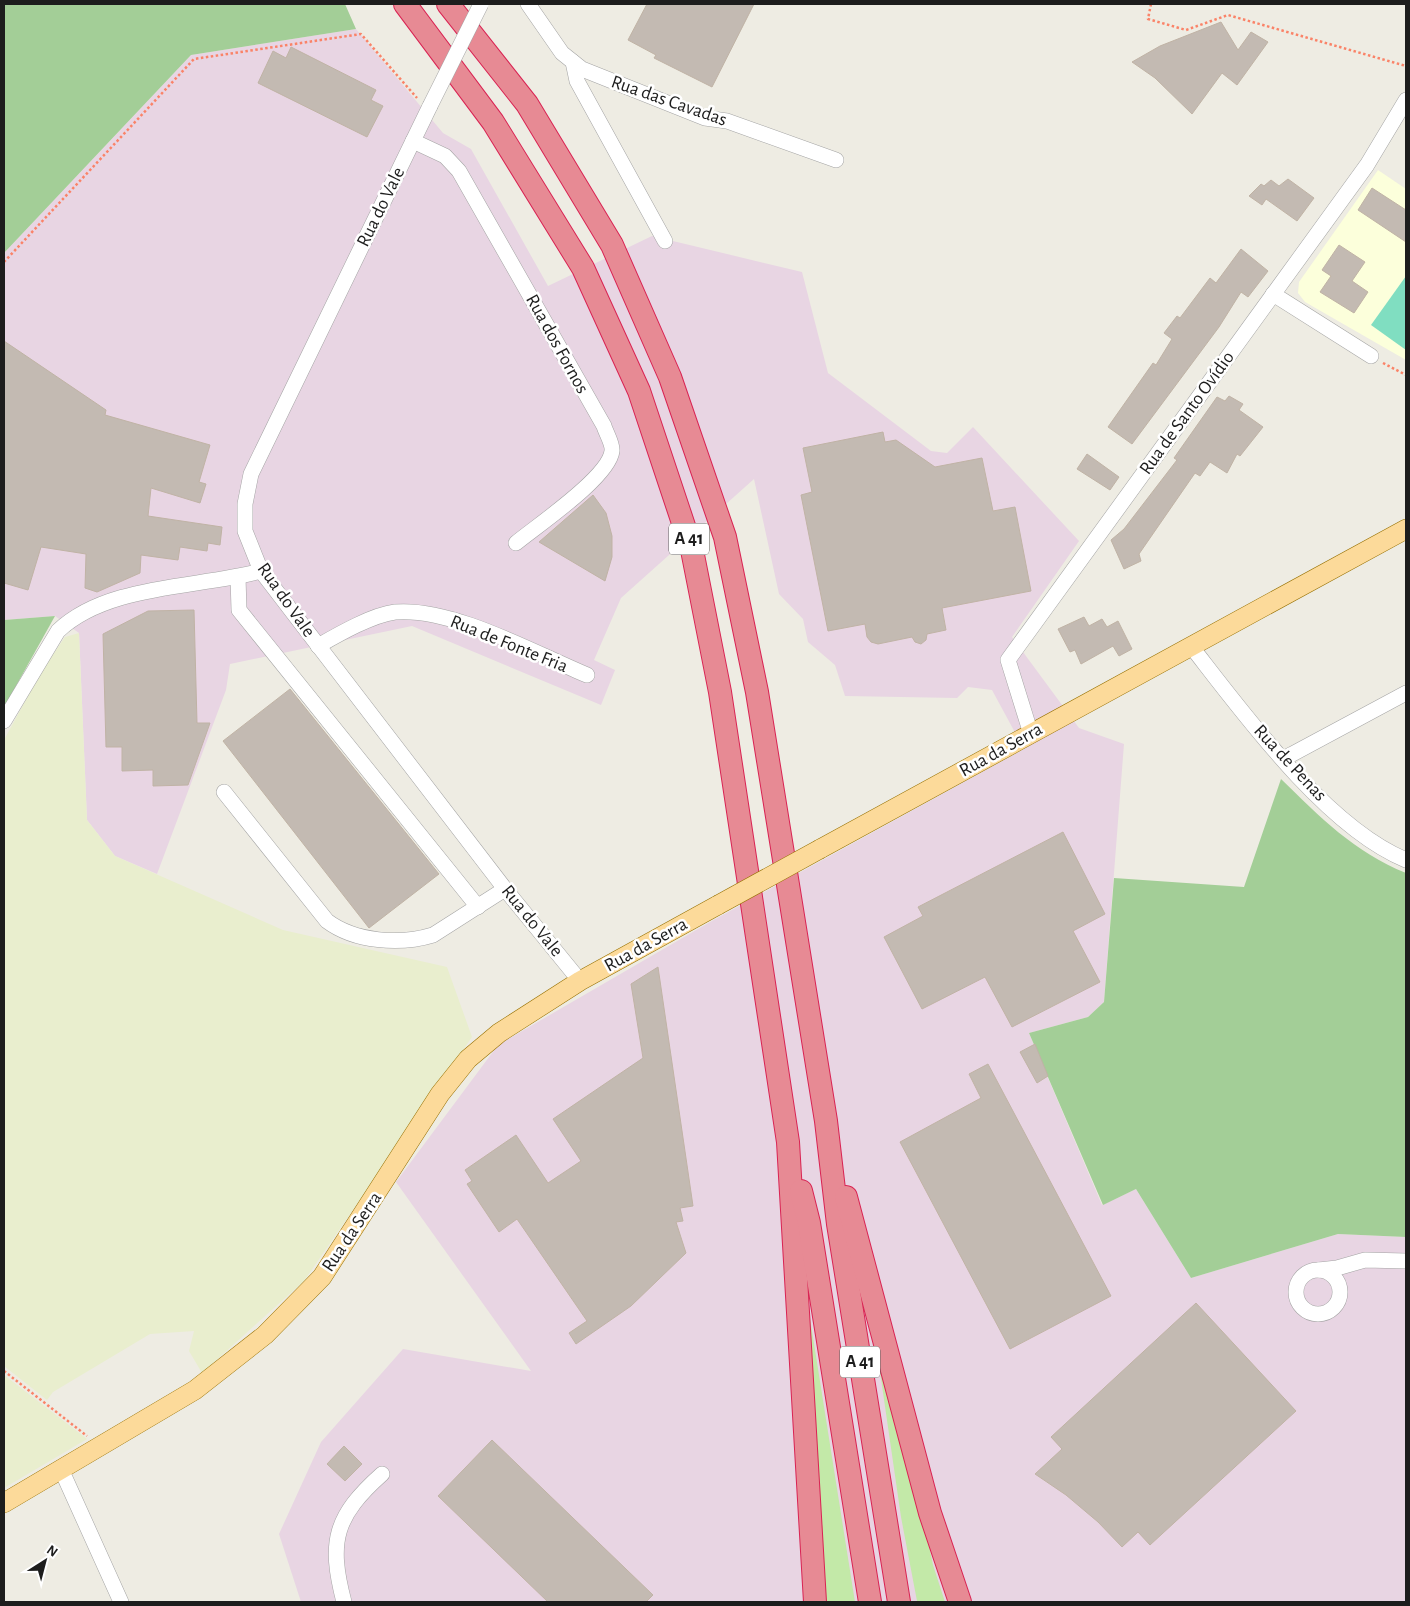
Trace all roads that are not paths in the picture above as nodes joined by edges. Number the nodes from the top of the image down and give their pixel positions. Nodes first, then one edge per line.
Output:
1 (404, 4) edge
2 (448, 4) edge
3 (481, 4) edge
4 (528, 4) edge
5 (573, 62) junction
6 (1406, 100) edge
7 (413, 141) junction
8 (836, 160) dead end
9 (665, 241) dead end
10 (1273, 294) junction
11 (1371, 356) road end
12 (1406, 529) edge
13 (516, 543) dead end
14 (262, 571) junction
15 (238, 577) junction
16 (318, 646) junction
17 (1191, 646) junction
18 (587, 676) dead end
19 (1406, 693) edge
20 (4, 721) edge
21 (1031, 734) junction
22 (1283, 759) junction
23 (224, 792) dead end
24 (1406, 860) edge
25 (505, 889) junction
26 (478, 906) junction
27 (580, 981) junction
28 (826, 1121) junction
29 (788, 1142) junction
30 (1406, 1261) edge
31 (1354, 1263) junction
32 (1319, 1270) junction
33 (1340, 1287) junction
34 (61, 1470) junction
35 (382, 1474) dead end
36 (4, 1503) edge
37 (121, 1602) edge
38 (344, 1602) edge
39 (815, 1602) edge
40 (870, 1602) edge
41 (899, 1602) edge
42 (960, 1602) edge

1 - 29 highway, A 41
2 - 28 highway, A 41
3 - 7 street, Rua do Vale, bridge
4 - 5 street, Rua das Cavadas
5 - 8 street, Rua das Cavadas
5 - 9 street
6 - 10 street, Rua de Santo Ovídio
7 - 13 street, Rua dos Fornos
7 - 14 street, Rua do Vale
10 - 11 street
10 - 21 street, Rua de Santo Ovídio
12 - 17 main road, Rua da Serra
14 - 15 street
14 - 16 street, Rua do Vale
15 - 20 street
15 - 26 street
16 - 18 street, Rua de Fonte Fria
16 - 25 street, Rua do Vale
17 - 21 main road, Rua da Serra
17 - 22 street, Rua de Penas
19 - 22 street
21 - 27 main road, Rua da Serra, bridge
22 - 24 street, Rua de Penas
23 - 26 street
25 - 26 street
25 - 27 street, Rua do Vale
27 - 34 main road, Rua da Serra
28 - 41 highway, A 41
28 - 42 highway
29 - 39 highway
29 - 40 highway, A 41
30 - 31 street
31 - 32 street
31 - 33 street
32 - 33 street
32 - 33 street
34 - 36 main road, Rua da Serra
34 - 37 street
35 - 38 street

